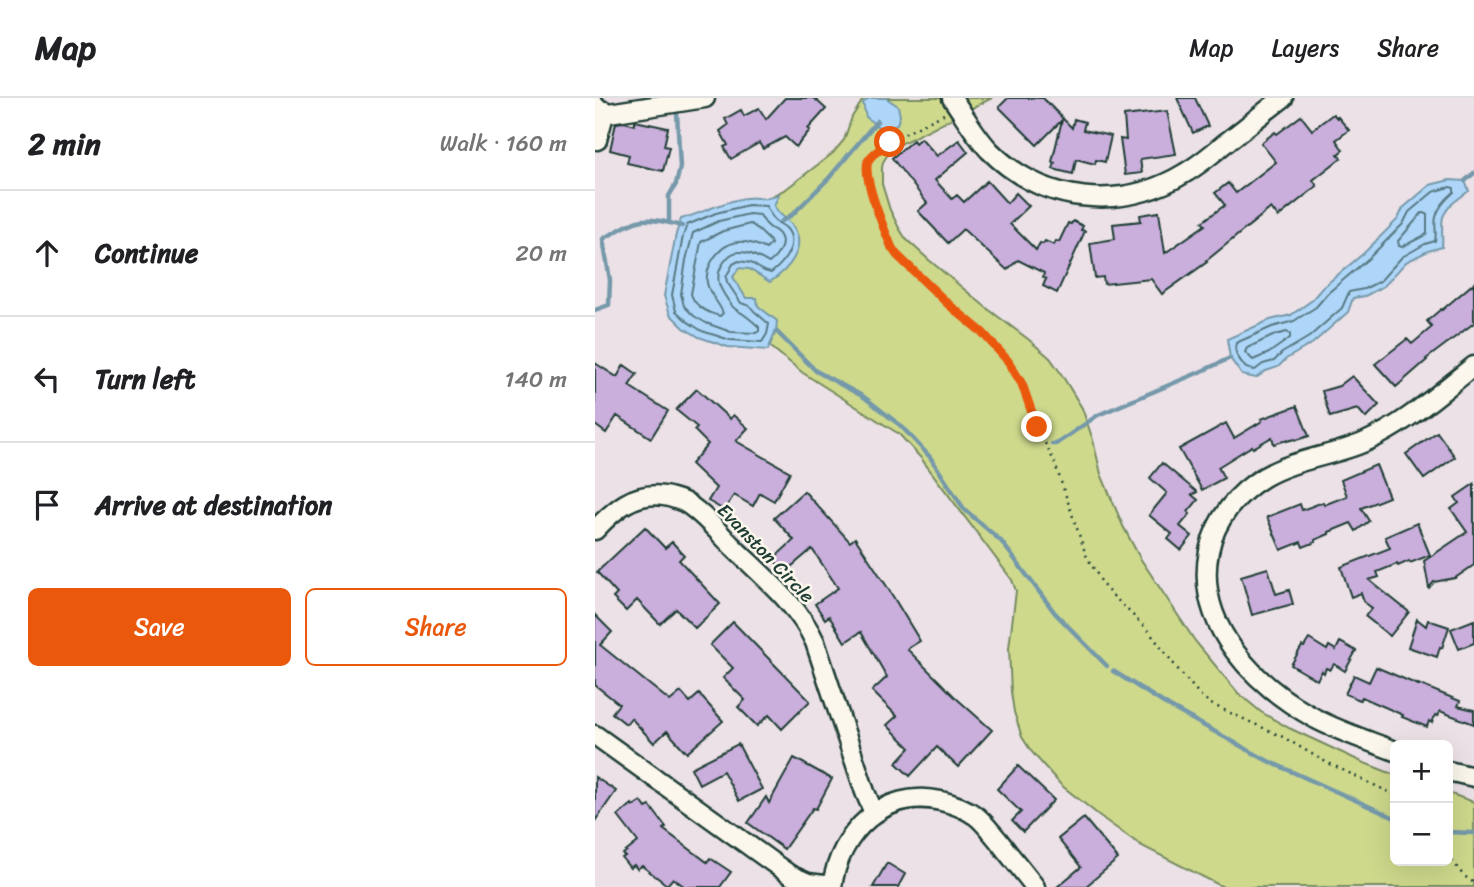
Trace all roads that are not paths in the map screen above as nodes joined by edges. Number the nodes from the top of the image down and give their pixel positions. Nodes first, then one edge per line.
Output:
1 (705, 98) edge
2 (1283, 98) edge
3 (954, 101) edge
4 (600, 108) edge
5 (597, 140) dead end
6 (1474, 366) edge
7 (595, 530) edge
8 (595, 735) edge
9 (1390, 749) edge
10 (1453, 772) edge
11 (1474, 777) edge
12 (874, 813) junction
13 (832, 886) edge
14 (1035, 887) edge

1 - 4 street
2 - 3 street
4 - 5 street
6 - 9 street
7 - 12 street, Evanston Circle
8 - 13 street
10 - 11 street
12 - 13 street
12 - 14 street

